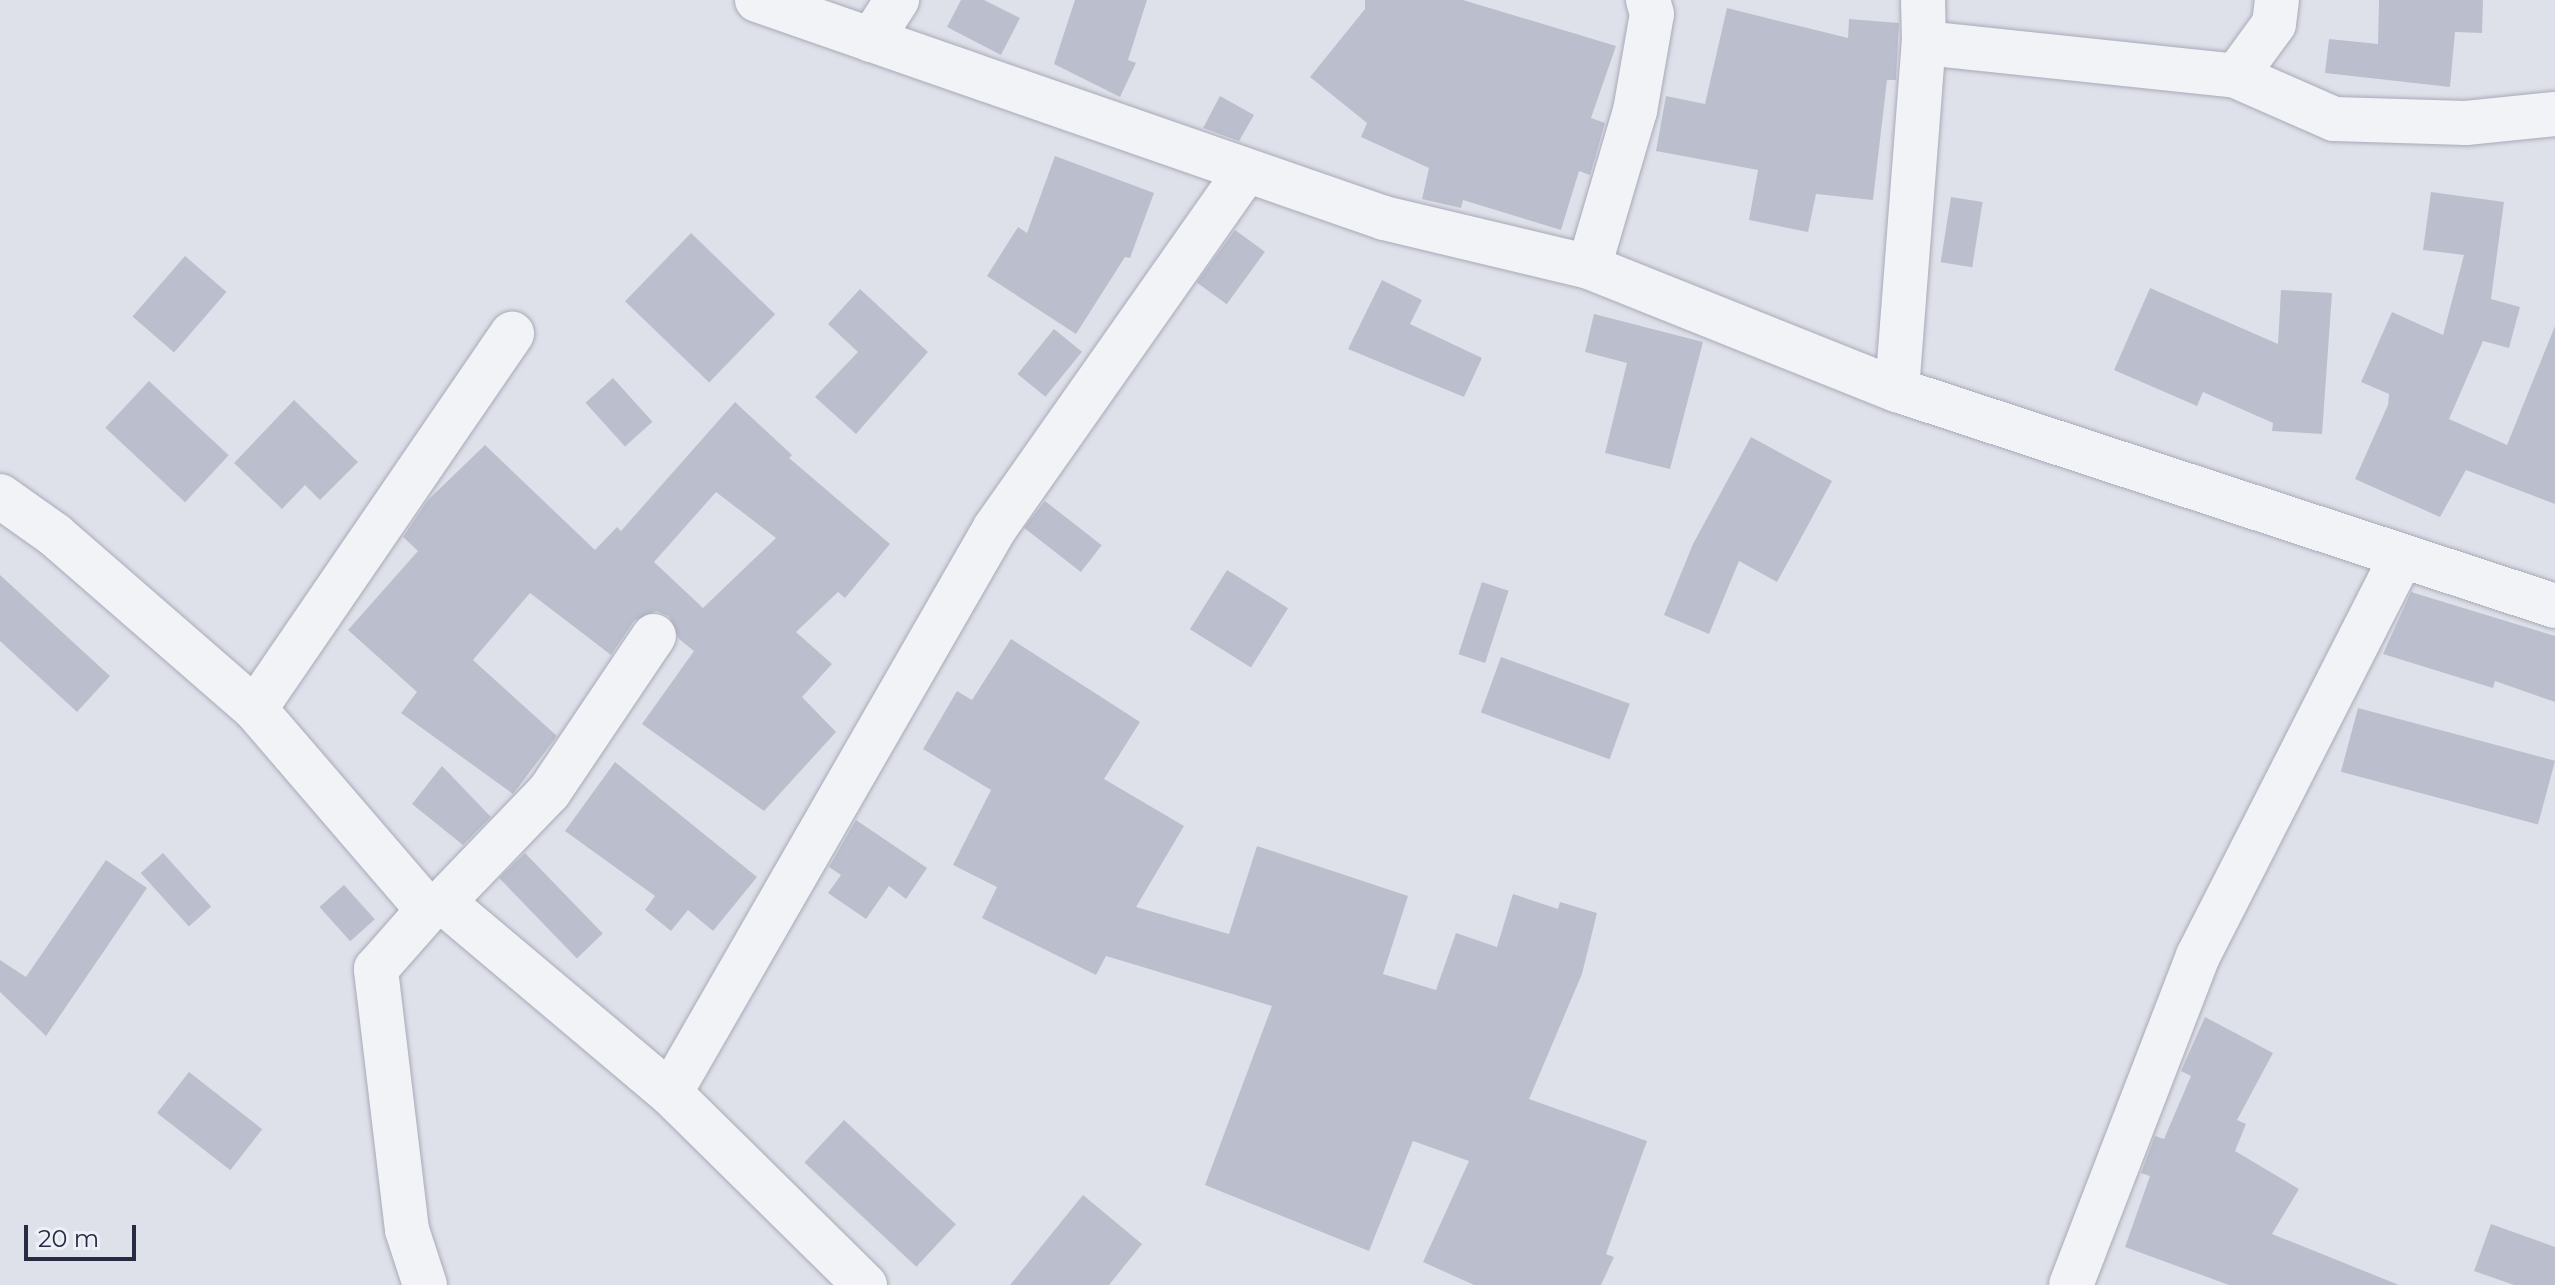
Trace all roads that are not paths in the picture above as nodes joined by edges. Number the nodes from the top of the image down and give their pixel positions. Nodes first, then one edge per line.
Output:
1 (757, 0) edge
2 (897, 0) edge
3 (1648, 0) edge
4 (1923, 0) edge
5 (2277, 0) edge
6 (871, 40) junction
7 (1924, 43) junction
8 (2236, 76) junction
9 (2555, 114) edge
10 (1246, 171) junction
11 (1589, 267) junction
12 (512, 333) dead end
13 (1897, 390) junction
14 (0, 496) edge
15 (2401, 557) junction
16 (2555, 606) edge
17 (654, 636) dead end
18 (255, 709) junction
19 (435, 906) junction
20 (670, 1093) junction
21 (425, 1285) edge
22 (865, 1285) edge
23 (2071, 1285) edge

1 - 6 street
2 - 6 street
3 - 11 street
4 - 7 street
5 - 8 street
6 - 10 street
7 - 8 street
7 - 13 street
8 - 9 street
10 - 11 street
10 - 20 street
11 - 13 street
12 - 18 street
13 - 15 street
14 - 18 street
15 - 16 street
15 - 23 street
17 - 19 street
18 - 19 street
19 - 20 street
19 - 21 street
20 - 22 street

